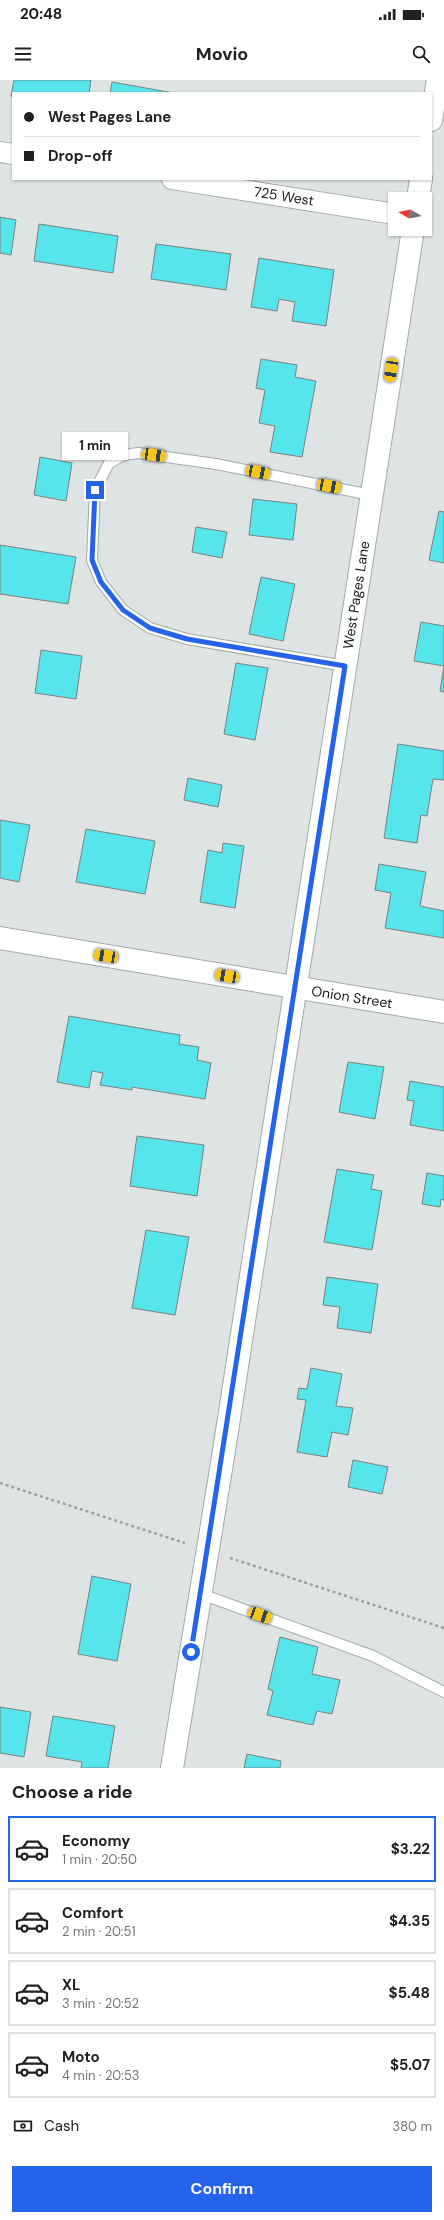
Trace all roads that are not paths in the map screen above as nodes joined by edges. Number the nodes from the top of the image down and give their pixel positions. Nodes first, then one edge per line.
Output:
1 (438, 80) edge
2 (432, 114) edge
3 (0, 152) edge
4 (12, 154) edge
5 (178, 180) edge
6 (421, 180) edge
7 (419, 192) edge
8 (388, 213) edge
9 (412, 236) edge
10 (371, 495) junction
11 (345, 666) junction
12 (0, 938) edge
13 (294, 988) junction
14 (444, 1012) edge
15 (201, 1594) junction
16 (444, 1692) edge
17 (172, 1768) edge

1 - 2 street
3 - 4 street
5 - 8 street, 725 West
6 - 7 street
9 - 10 street, West Pages Lane
10 - 11 street, West Pages Lane
10 - 11 lane
11 - 13 street, West Pages Lane
12 - 13 street, Onion Street
13 - 14 street, Onion Street
13 - 15 street, West Pages Lane
15 - 16 lane
15 - 17 street, West Pages Lane

